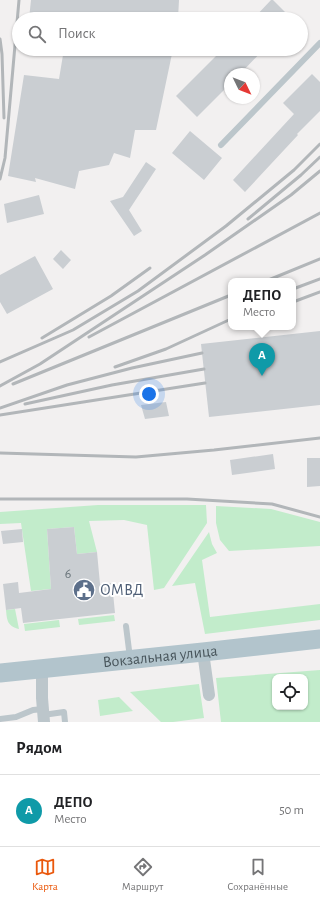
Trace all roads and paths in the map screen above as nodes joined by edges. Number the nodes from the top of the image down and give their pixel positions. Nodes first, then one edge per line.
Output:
1 (320, 43) edge
2 (308, 55) edge
3 (307, 56) edge
4 (221, 145) dead end
5 (126, 626) dead end
6 (320, 639) edge
7 (203, 652) junction
8 (130, 659) junction
9 (42, 669) junction
10 (0, 673) edge
11 (209, 695) dead end
12 (44, 715) edge
13 (0, 719) edge
14 (65, 722) edge

1 - 2 lane
3 - 4 lane
5 - 8 lane
6 - 7 main road, Вокзальная улица
7 - 8 main road, Вокзальная улица
7 - 11 street
8 - 9 main road, Вокзальная улица
9 - 10 main road, Вокзальная улица
9 - 12 street
12 - 13 lane
12 - 14 lane

